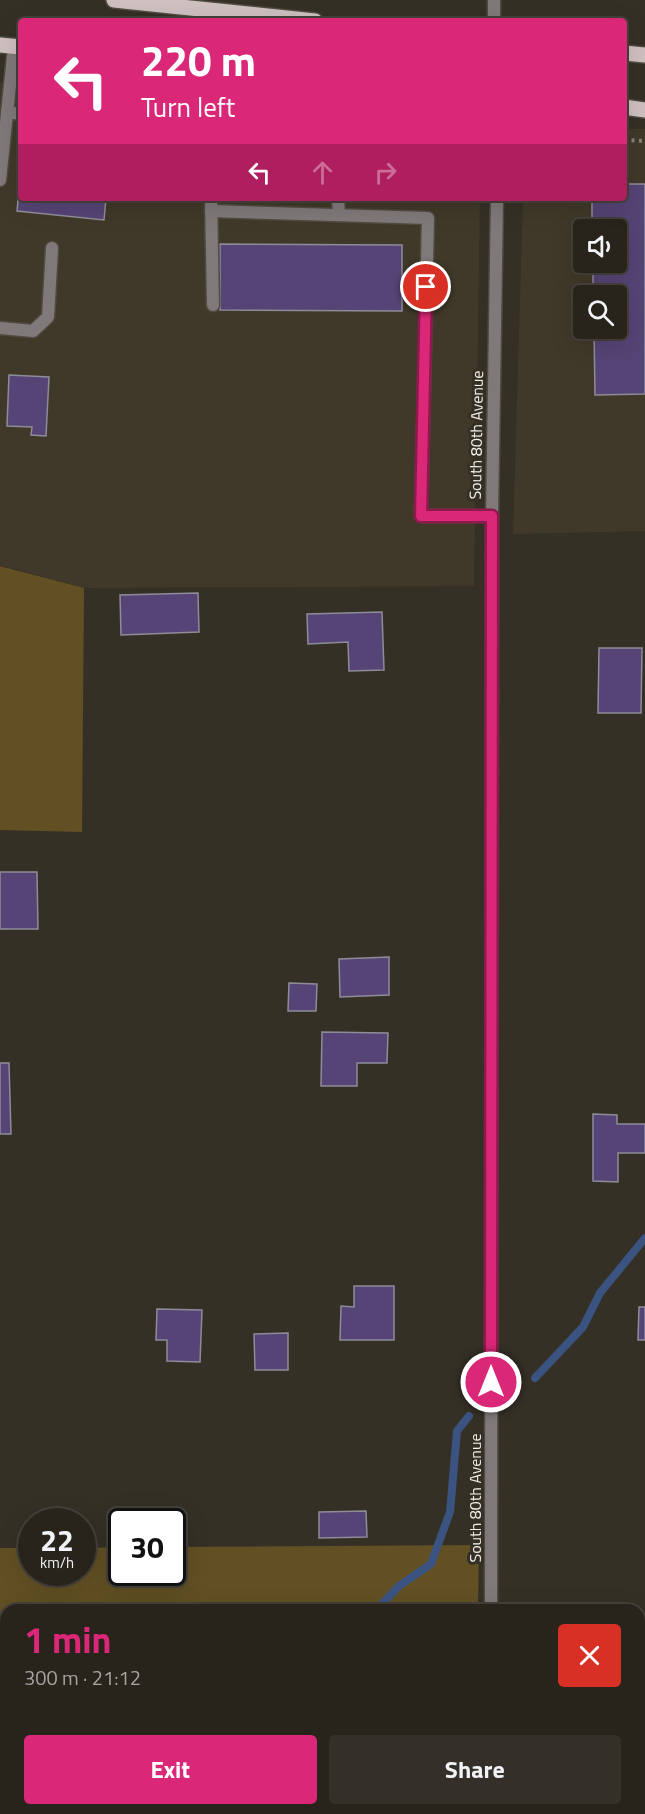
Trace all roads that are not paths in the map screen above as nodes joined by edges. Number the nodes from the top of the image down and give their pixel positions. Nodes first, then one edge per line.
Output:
1 (114, 0) edge
2 (494, 0) edge
3 (286, 18) edge
4 (494, 18) edge
5 (12, 46) edge
6 (627, 53) edge
7 (645, 55) edge
8 (627, 107) edge
9 (645, 110) edge
10 (7, 112) junction
11 (18, 114) edge
12 (0, 180) edge
13 (338, 201) edge
14 (497, 201) edge
15 (211, 204) edge
16 (339, 215) junction
17 (52, 248) dead end
18 (213, 305) dead end
19 (0, 328) edge
20 (492, 516) junction
21 (491, 1604) edge

1 - 3 main road
2 - 4 street
5 - 10 street
6 - 7 main road
8 - 9 main road
10 - 11 street
10 - 12 street
13 - 16 street
14 - 20 street, South 80th Avenue
15 - 16 street
15 - 18 street
16 - 20 street
17 - 19 street
20 - 21 street, South 80th Avenue

